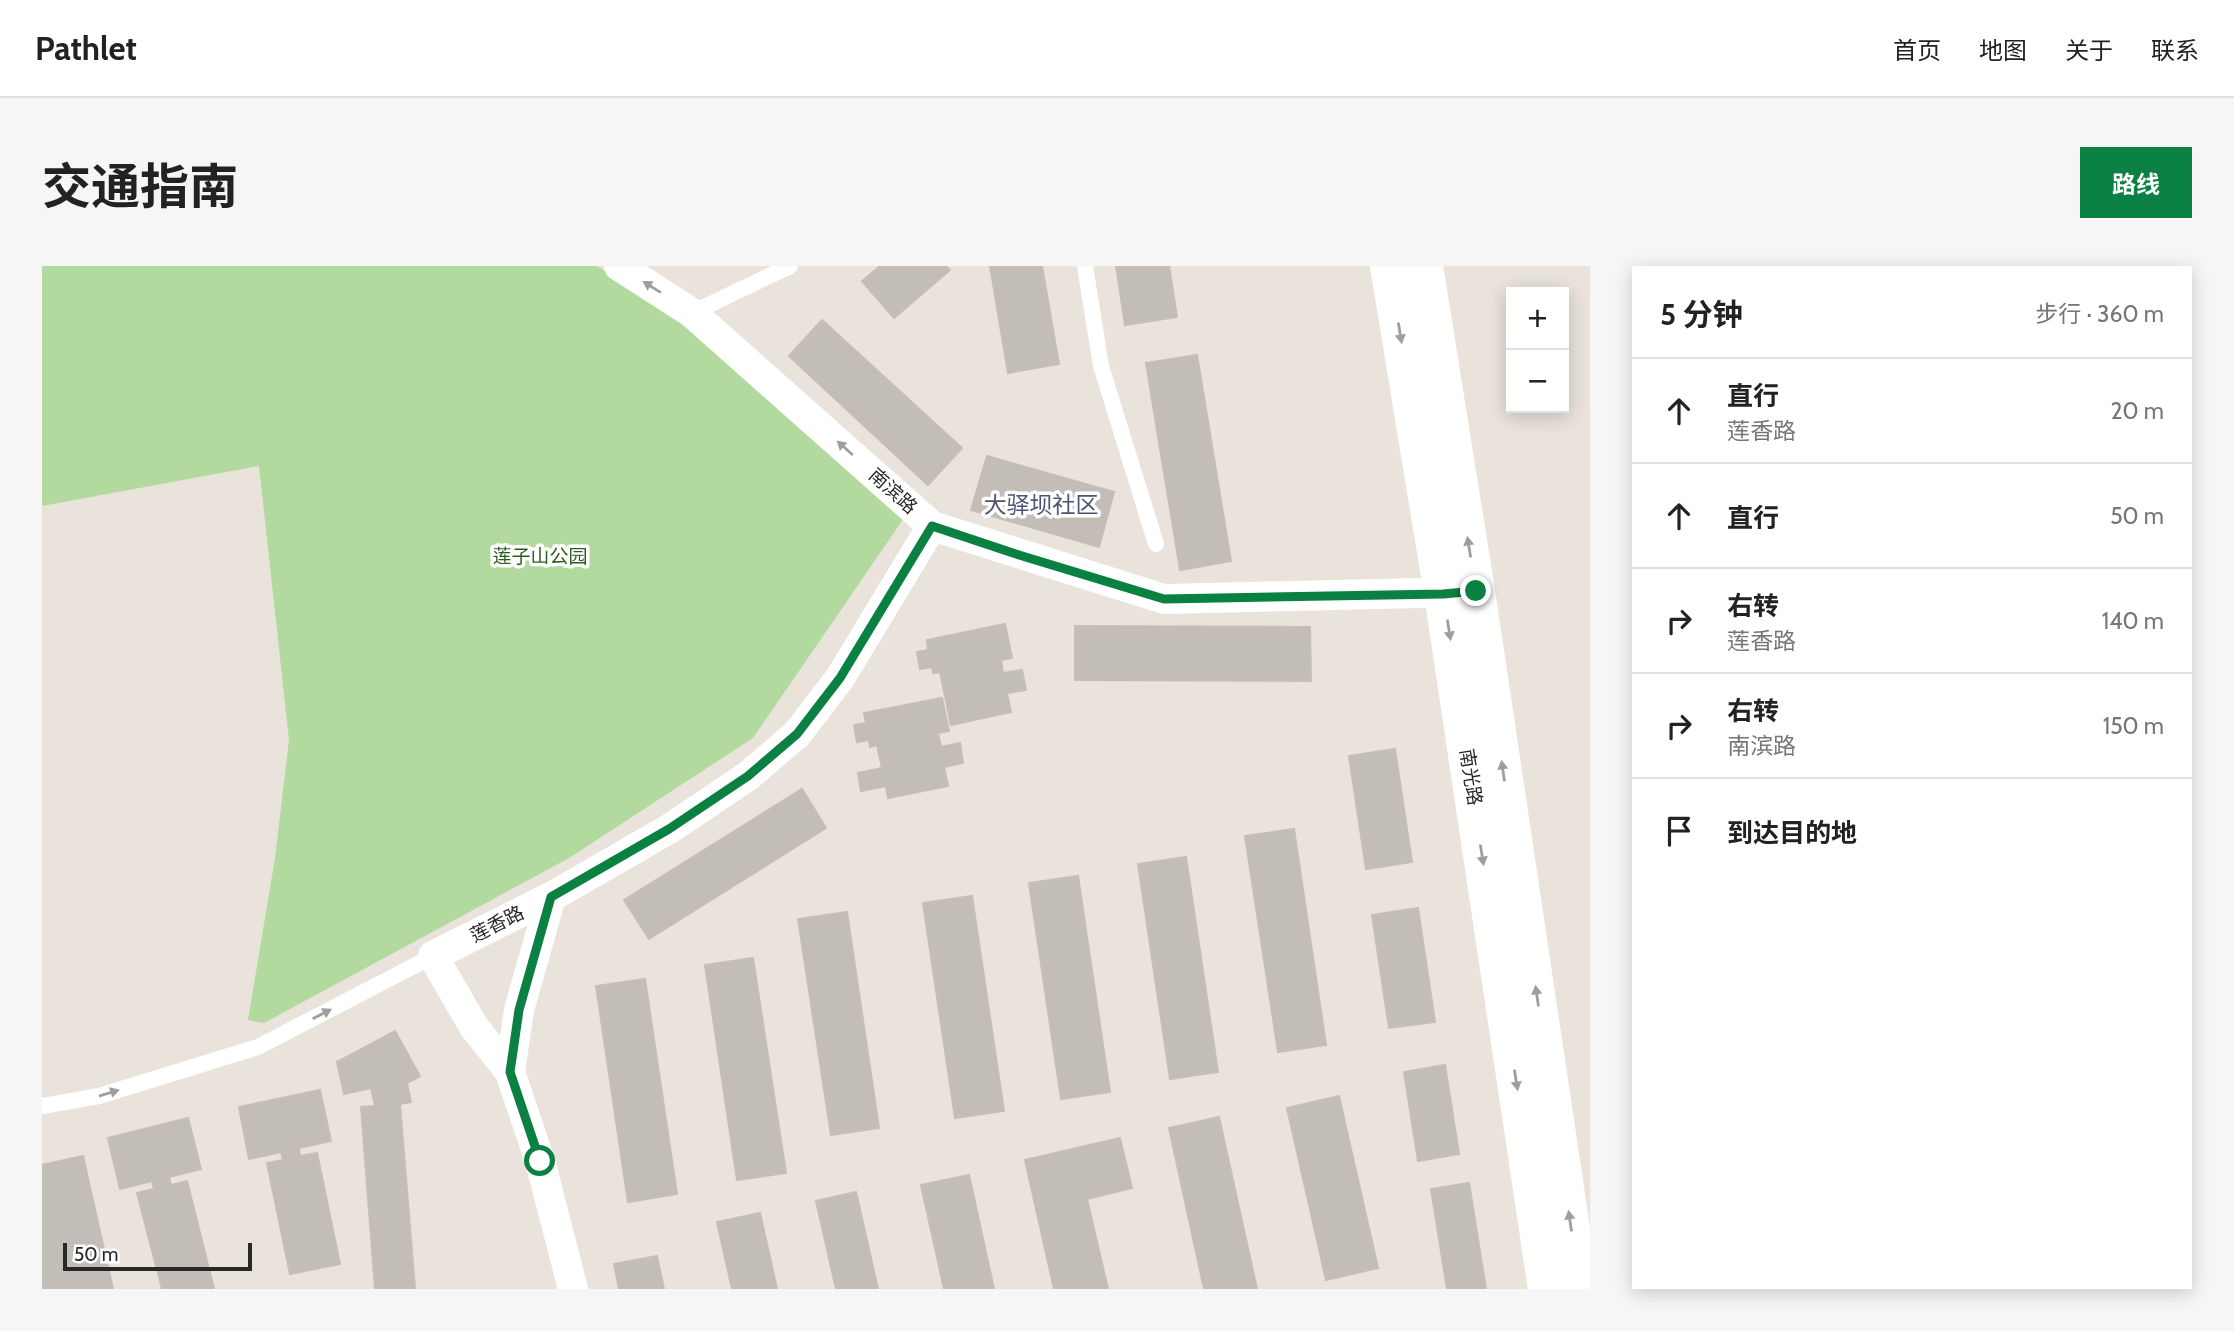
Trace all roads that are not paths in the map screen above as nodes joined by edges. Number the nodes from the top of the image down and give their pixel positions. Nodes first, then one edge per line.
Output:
1 (619, 266) edge
2 (790, 266) edge
3 (1085, 266) edge
4 (1389, 266) edge
5 (1424, 266) edge
6 (692, 313) junction
7 (932, 526) junction
8 (1156, 544) dead end
9 (1460, 592) junction
10 (551, 897) junction
11 (433, 956) junction
12 (510, 1072) junction
13 (42, 1105) edge
14 (573, 1289) edge
15 (1547, 1289) edge
16 (1580, 1289) edge

6 -> 1 street, 南滨路
2 - 6 lane
3 - 8 lane
4 -> 9 main road, 南光路
9 -> 5 main road, 南光路
7 -> 6 street, 南滨路
7 - 9 street, 南滨路
7 - 10 street, 莲香路
9 -> 15 main road, 南光路
16 -> 9 main road, 南光路
10 - 11 street, 莲香路
10 - 12 street
11 - 12 street
13 -> 11 lane
12 - 14 street

